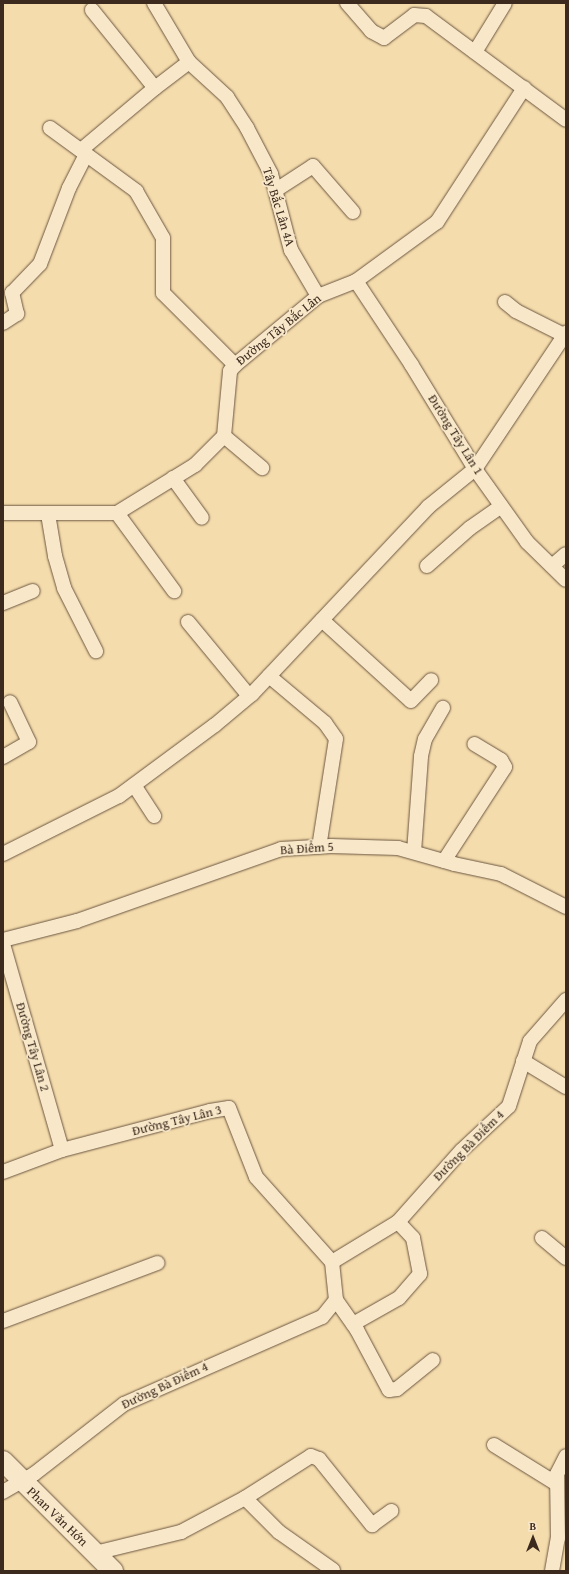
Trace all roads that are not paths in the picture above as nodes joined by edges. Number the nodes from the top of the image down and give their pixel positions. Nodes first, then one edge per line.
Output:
1 (154, 3) edge
2 (347, 3) edge
3 (505, 3) edge
4 (92, 10) dead end
5 (475, 52) junction
6 (189, 62) junction
7 (155, 88) junction
8 (524, 88) junction
9 (566, 119) edge
10 (50, 128) dead end
11 (83, 152) junction
12 (276, 190) junction
13 (353, 212) dead end
14 (356, 280) junction
15 (318, 296) junction
16 (505, 302) dead end
17 (3, 323) edge
18 (565, 334) edge
19 (235, 365) junction
20 (224, 436) junction
21 (262, 468) dead end
22 (475, 469) junction
23 (173, 478) junction
24 (501, 506) junction
25 (3, 513) edge
26 (117, 513) junction
27 (48, 514) junction
28 (202, 518) dead end
29 (566, 554) edge
30 (427, 566) dead end
31 (552, 566) junction
32 (566, 580) edge
33 (33, 591) dead end
34 (174, 591) dead end
35 (3, 604) edge
36 (322, 620) junction
37 (188, 622) dead end
38 (96, 651) dead end
39 (269, 676) junction
40 (431, 680) dead end
41 (249, 696) junction
42 (10, 702) dead end
43 (443, 708) dead end
44 (474, 744) dead end
45 (3, 757) edge
46 (134, 785) junction
47 (154, 816) dead end
48 (319, 847) junction
49 (414, 852) junction
50 (3, 854) edge
51 (444, 861) junction
52 (566, 907) edge
53 (3, 940) edge
54 (3, 944) edge
55 (566, 1000) edge
56 (523, 1060) junction
57 (566, 1087) edge
58 (62, 1150) junction
59 (3, 1172) edge
60 (398, 1222) junction
61 (542, 1238) dead end
62 (566, 1258) edge
63 (332, 1262) junction
64 (157, 1263) dead end
65 (336, 1300) junction
66 (3, 1321) edge
67 (353, 1324) junction
68 (433, 1360) dead end
69 (494, 1445) dead end
70 (566, 1456) edge
71 (3, 1461) edge
72 (20, 1480) junction
73 (557, 1484) junction
74 (3, 1492) edge
75 (245, 1498) junction
76 (562, 1510) edge
77 (391, 1511) dead end
78 (95, 1553) junction
79 (333, 1570) edge
80 (113, 1571) edge
81 (552, 1571) edge

1 - 6 street, Tây Bắc Lân 4A
2 - 5 street
3 - 5 street
4 - 7 street
5 - 8 street
6 - 7 street
6 - 12 street, Tây Bắc Lân 4A
7 - 11 street
8 - 9 street
8 - 14 street, Đường Tây Bắc Lân
10 - 11 street
11 - 17 street
11 - 19 street
12 - 13 street
12 - 15 street, Tây Bắc Lân 4A
14 - 15 street, Đường Tây Bắc Lân
14 - 22 street, Đường Tây Lân 1
15 - 19 street, Đường Tây Bắc Lân
16 - 18 street
18 - 22 street
19 - 20 street, Đường Tây Bắc Lân
20 - 21 street
20 - 23 street
22 - 24 street, Đường Tây Lân 1
22 - 36 street
23 - 26 street
23 - 28 street
24 - 30 street
24 - 31 street, Đường Tây Lân 1
25 - 27 street
26 - 27 street
26 - 34 street
27 - 38 street
29 - 31 street
31 - 32 street, Đường Tây Lân 1
33 - 35 street
36 - 39 street
36 - 40 street
37 - 41 street
39 - 41 street
39 - 48 street
41 - 46 street
42 - 45 street
43 - 49 street
44 - 51 street
46 - 47 street
46 - 50 street
48 - 49 street, Bà Điểm 5
48 - 53 street, Bà Điểm 5
49 - 51 street, Bà Điểm 5
51 - 52 street, Bà Điểm 5
54 - 58 street, Đường Tây Lân 2
55 - 56 street, Đường Bà Điểm 4
56 - 57 street
56 - 60 street, Đường Bà Điểm 4
58 - 59 street, Đường Tây Lân 3
58 - 63 street, Đường Tây Lân 3
60 - 63 street, Đường Bà Điểm 4
60 - 67 street
61 - 62 street
63 - 65 street
64 - 66 street
65 - 67 street
65 - 72 street, Đường Bà Điểm 4
67 - 68 street
69 - 73 street
70 - 73 street
71 - 72 main road, Phan Văn Hớn
72 - 74 street, Đường Bà Điểm 4
72 - 78 main road, Phan Văn Hớn
73 - 76 street
75 - 77 street
75 - 78 street
75 - 79 street
76 - 81 street
78 - 80 main road, Phan Văn Hớn

